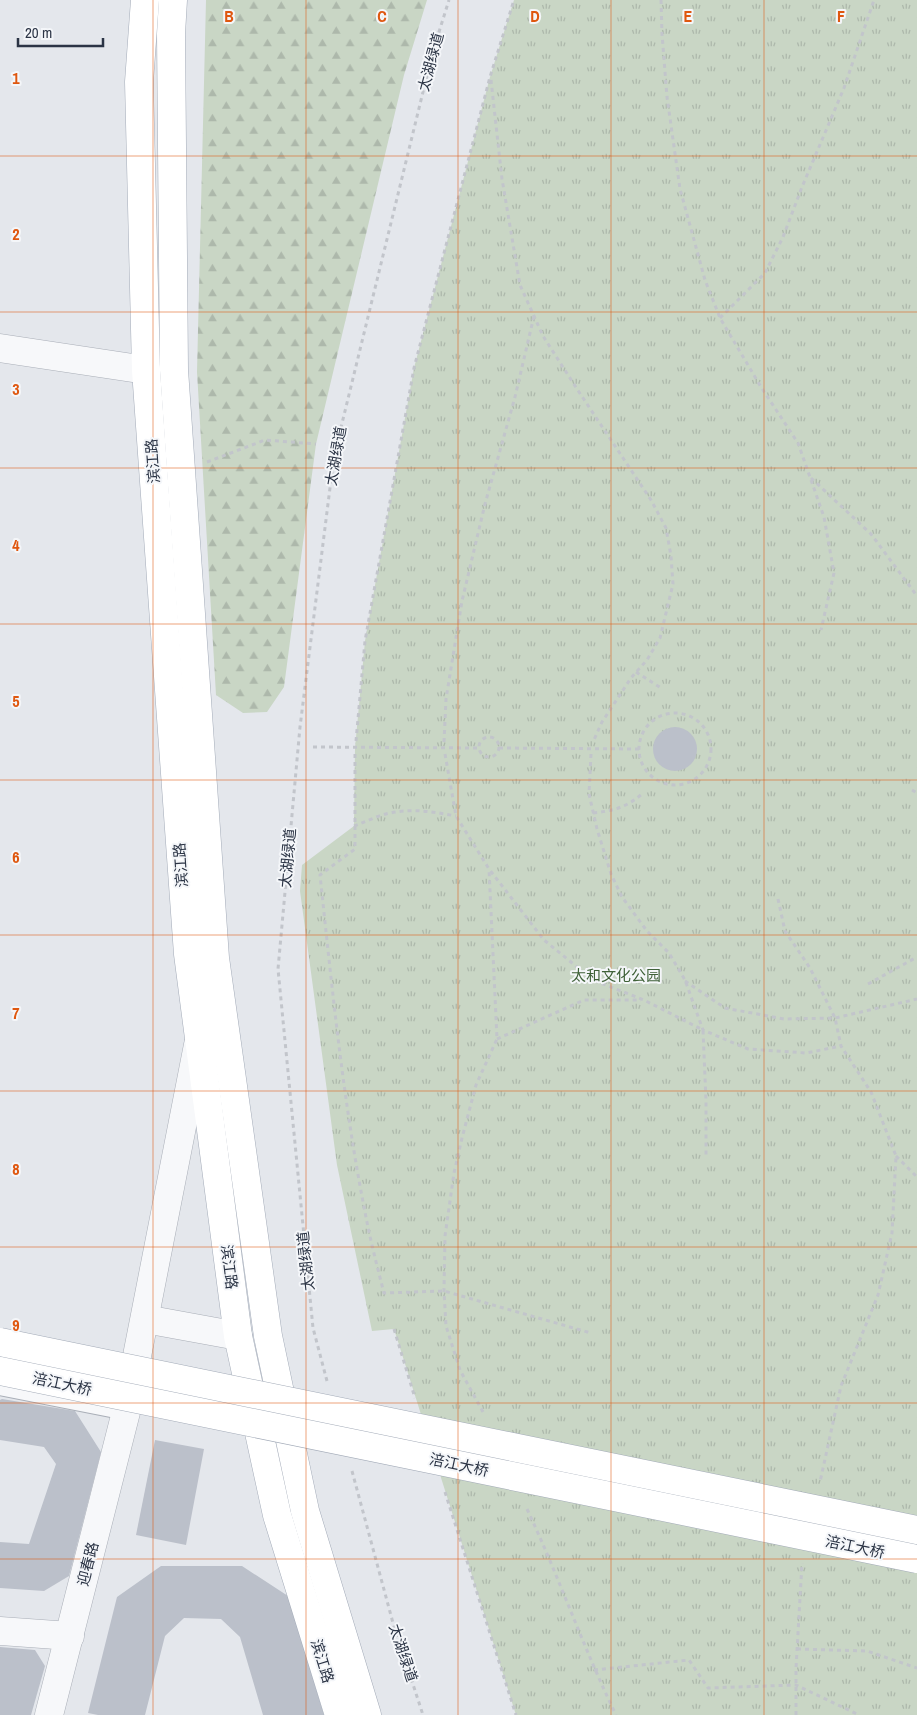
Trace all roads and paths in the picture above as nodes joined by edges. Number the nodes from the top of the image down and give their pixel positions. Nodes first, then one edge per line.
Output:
1 (145, 0) edge
2 (173, 0) edge
3 (449, 0) edge
4 (514, 0) edge
5 (661, 0) edge
6 (874, 0) edge
7 (490, 77) junction
8 (534, 315) junction
9 (720, 318) junction
10 (0, 348) edge
11 (146, 370) junction
12 (316, 444) dead end
13 (181, 471) junction
14 (810, 477) junction
15 (917, 596) edge
16 (821, 630) dead end
17 (636, 672) junction
18 (661, 688) dead end
19 (356, 741) dead end
20 (444, 742) dead end
21 (594, 742) dead end
22 (313, 747) dead end
23 (479, 748) junction
24 (499, 748) junction
25 (639, 749) junction
26 (355, 754) dead end
27 (445, 754) dead end
28 (592, 754) dead end
29 (912, 790) dead end
30 (917, 793) edge
31 (642, 794) dead end
32 (593, 813) junction
33 (456, 816) junction
34 (354, 826) junction
35 (489, 869) junction
36 (778, 899) dead end
37 (917, 957) edge
38 (215, 958) junction
39 (685, 980) junction
40 (868, 984) dead end
41 (917, 999) edge
42 (644, 1000) junction
43 (835, 1018) junction
44 (703, 1030) junction
45 (498, 1039) junction
46 (199, 1041) junction
47 (841, 1046) junction
48 (896, 1156) junction
49 (706, 1158) dead end
50 (917, 1178) edge
51 (444, 1291) junction
52 (145, 1319) junction
53 (394, 1329) dead end
54 (591, 1333) dead end
55 (238, 1336) junction
56 (0, 1342) edge
57 (0, 1371) edge
58 (328, 1385) dead end
59 (0, 1387) edge
60 (418, 1404) dead end
61 (126, 1412) junction
62 (484, 1416) dead end
63 (352, 1471) dead end
64 (820, 1483) dead end
65 (444, 1489) dead end
66 (524, 1501) dead end
67 (917, 1530) edge
68 (917, 1559) edge
69 (802, 1561) dead end
70 (0, 1631) edge
71 (70, 1636) junction
72 (797, 1649) junction
73 (917, 1668) edge
74 (594, 1670) junction
75 (796, 1685) junction
76 (50, 1715) edge
77 (339, 1715) edge
78 (366, 1715) edge
79 (423, 1715) edge
80 (516, 1715) edge
81 (616, 1715) edge
82 (796, 1715) edge
83 (859, 1715) edge

1 - 11 main road, 滨江路
2 - 13 main road, 滨江路
3 - 58 path, 太湖绿道
4 - 7 path
5 - 9 path
6 - 9 path
7 - 8 path
7 - 19 path
8 - 17 path
8 - 20 path
9 - 14 path
10 - 11 street
11 - 46 main road, 滨江路
12 - 13 path
13 - 38 main road, 滨江路
14 - 15 path
14 - 16 path
17 - 18 path
17 - 21 path
22 - 23 path
23 - 24 path
23 - 24 path
24 - 25 path
25 - 25 path
26 - 34 path
27 - 33 path
28 - 32 path
29 - 30 path
31 - 32 path
32 - 39 path
33 - 34 path
33 - 35 path
34 - 51 path
35 - 42 path
35 - 45 path
36 - 43 path
37 - 40 path
38 - 46 street, 迎春路
38 - 78 main road, 滨江路
39 - 43 path
39 - 44 path
41 - 43 path
42 - 44 path
42 - 45 path
43 - 47 path
44 - 47 path
44 - 49 path
45 - 51 path
46 - 52 street, 迎春路
46 - 55 main road, 滨江路
47 - 48 path
48 - 50 path
48 - 64 path
51 - 54 path
51 - 62 path
52 - 55 street
52 - 61 street, 迎春路
53 - 60 path
55 - 77 main road, 滨江路
56 - 67 main road, 涪江大桥, bridge
57 - 68 main road, 涪江大桥, bridge
59 - 61 lane
61 - 71 street, 迎春路
63 - 79 path, 太湖绿道
65 - 80 path
66 - 74 path
69 - 72 path
70 - 71 street
71 - 76 street, 迎春路
72 - 73 path
72 - 75 path
74 - 75 path
74 - 81 path
75 - 82 path
75 - 83 path

